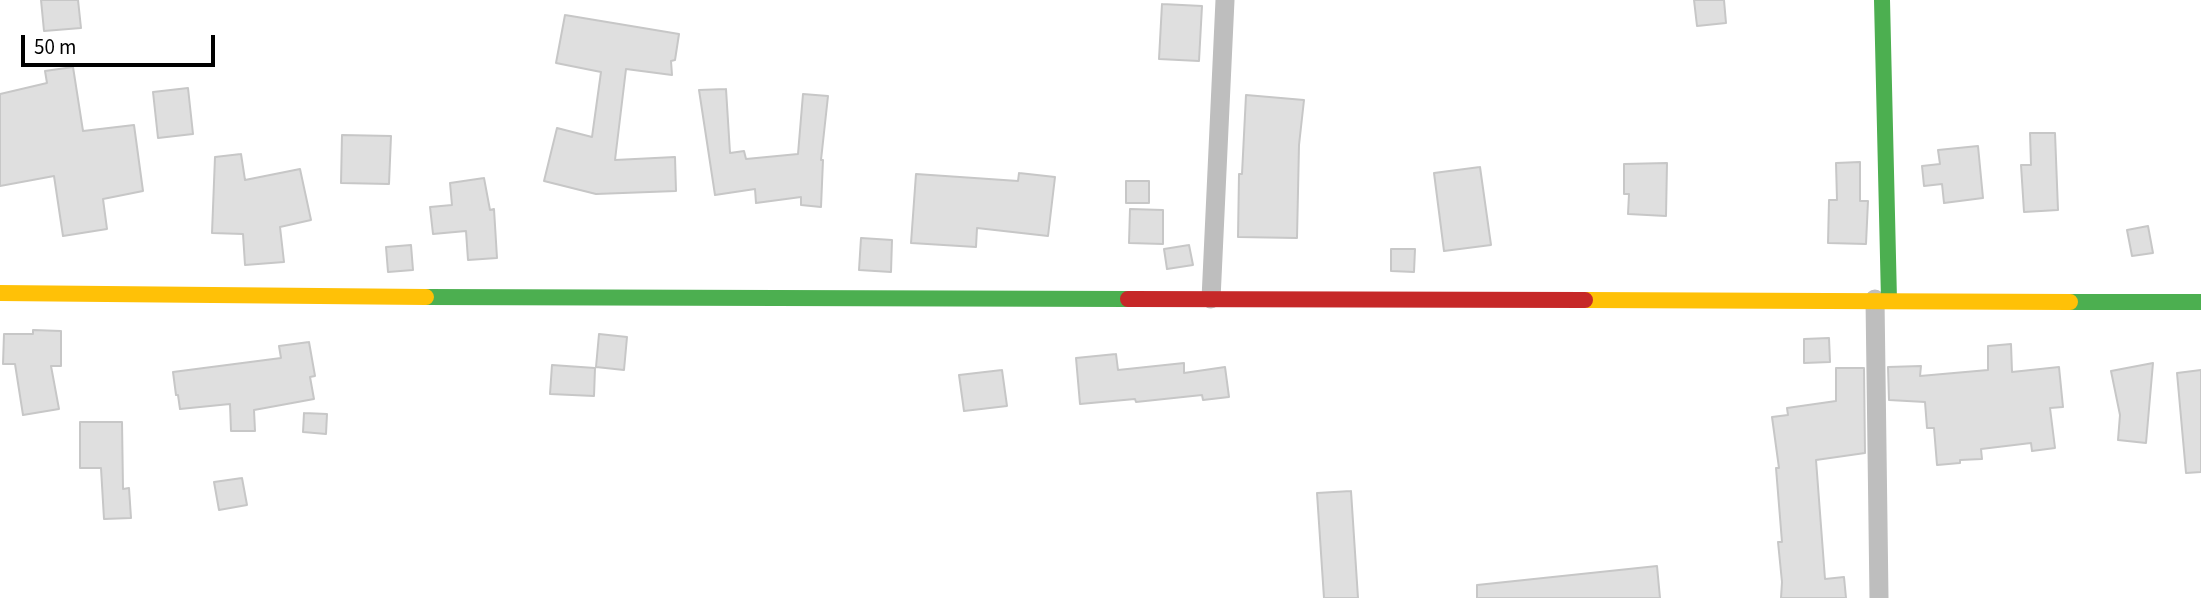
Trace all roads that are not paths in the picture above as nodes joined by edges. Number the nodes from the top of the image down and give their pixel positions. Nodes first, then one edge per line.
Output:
1 (1225, 0) edge
2 (1882, 0) edge
3 (0, 293) edge
4 (1211, 299) junction
5 (1882, 300) junction
6 (2201, 302) edge
7 (1879, 598) edge

1 - 4 street
2 - 5 main road
3 - 4 main road
4 - 5 main road
5 - 6 main road
5 - 7 street

